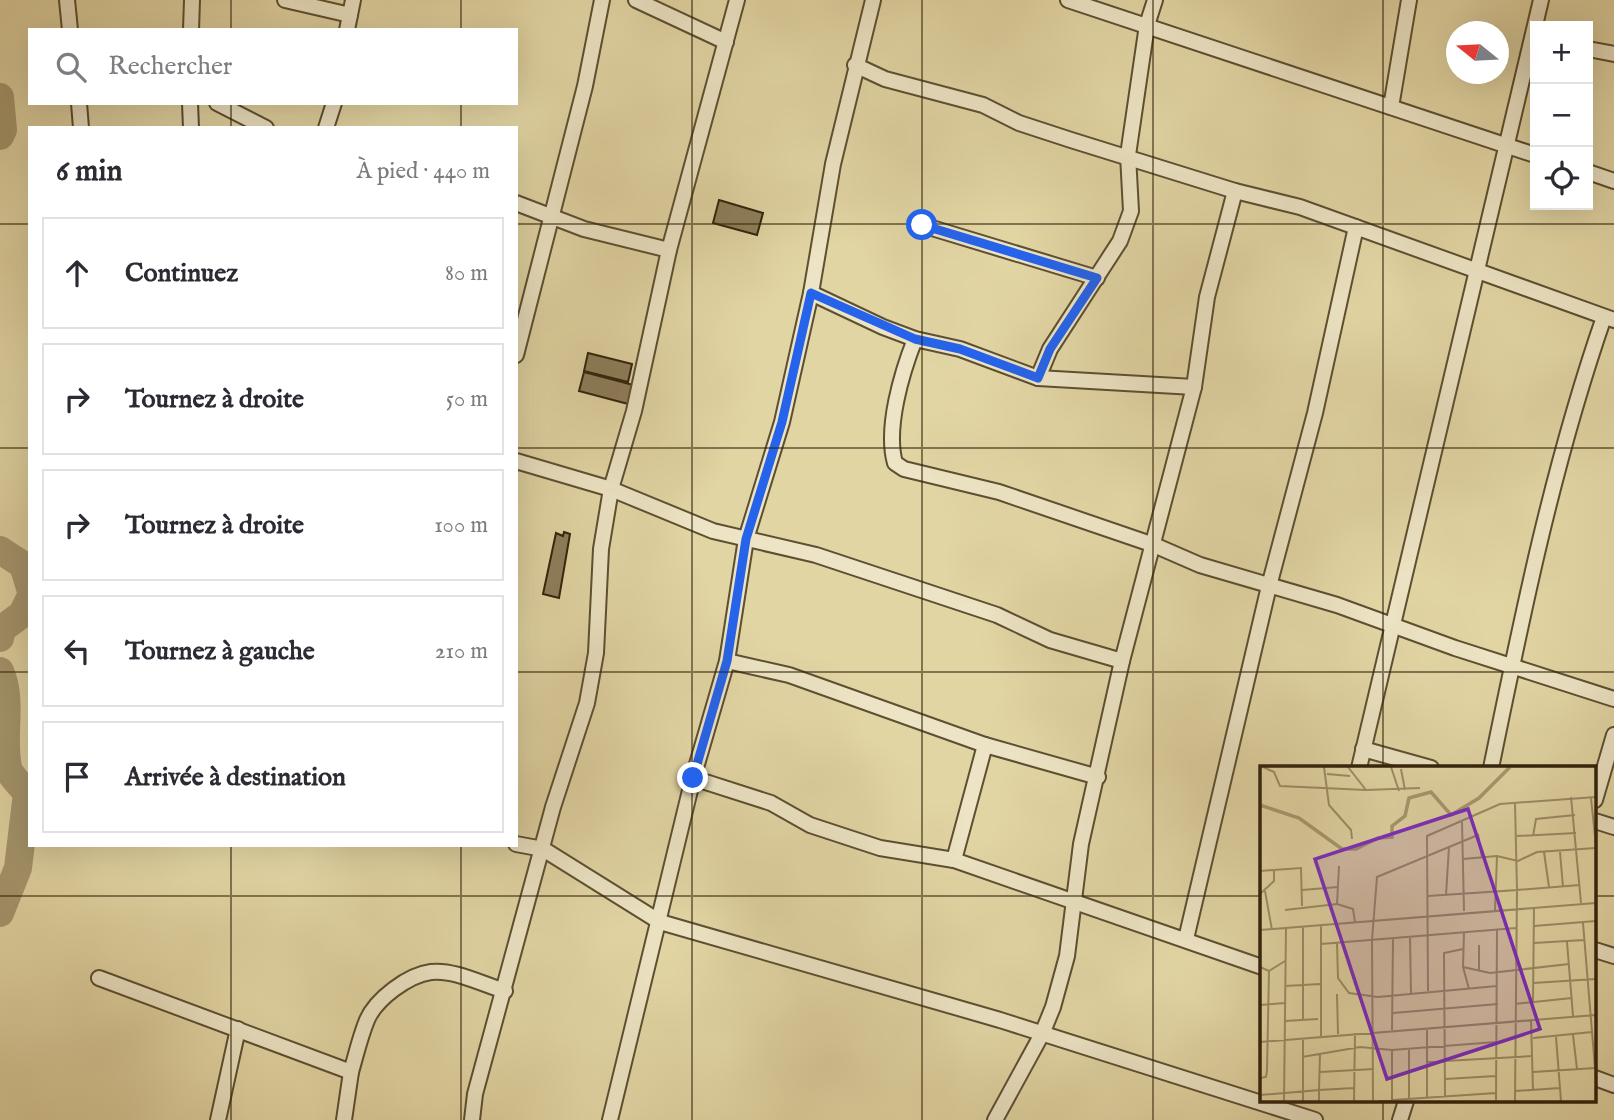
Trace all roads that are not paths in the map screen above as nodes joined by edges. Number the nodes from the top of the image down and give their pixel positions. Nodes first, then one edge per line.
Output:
1 (67, 0) edge
2 (192, 0) edge
3 (285, 0) edge
4 (602, 0) edge
5 (636, 0) edge
6 (737, 0) edge
7 (873, 0) edge
8 (1068, 0) edge
9 (1155, 0) edge
10 (1409, 0) edge
11 (1541, 0) edge
12 (350, 15) edge
13 (1537, 21) edge
14 (1147, 25) junction
15 (71, 28) edge
16 (191, 28) edge
17 (726, 42) junction
18 (1593, 50) edge
19 (1530, 53) edge
20 (1614, 54) edge
21 (855, 65) junction
22 (79, 105) edge
23 (190, 105) edge
24 (222, 105) edge
25 (333, 105) edge
26 (1391, 107) junction
27 (81, 126) edge
28 (191, 126) edge
29 (262, 126) edge
30 (327, 126) edge
31 (1507, 145) junction
32 (1530, 153) edge
33 (1128, 155) junction
34 (1593, 174) edge
35 (1614, 181) edge
36 (1235, 191) junction
37 (518, 204) edge
38 (553, 215) junction
39 (922, 225) dead end
40 (1356, 226) junction
41 (669, 250) junction
42 (1477, 268) junction
43 (1097, 278) junction
44 (811, 293) junction
45 (1609, 319) edge
46 (519, 335) edge
47 (915, 339) junction
48 (1038, 378) junction
49 (1194, 387) junction
50 (518, 462) edge
51 (611, 489) junction
52 (746, 539) junction
53 (1154, 545) junction
54 (1269, 586) junction
55 (1393, 625) junction
56 (727, 661) junction
57 (1122, 661) junction
58 (1511, 665) junction
59 (1614, 699) edge
60 (1614, 735) edge
61 (985, 745) junction
62 (1363, 749) junction
63 (1359, 766) edge
64 (1424, 766) edge
65 (1491, 766) edge
66 (1098, 777) junction
67 (693, 778) junction
68 (1596, 797) edge
69 (1596, 821) edge
70 (1614, 827) edge
71 (518, 844) edge
72 (543, 849) junction
73 (954, 860) junction
74 (1073, 903) junction
75 (660, 922) junction
76 (1186, 939) junction
77 (1596, 950) edge
78 (1614, 956) edge
79 (1260, 966) edge
80 (99, 978) dead end
81 (505, 991) junction
82 (238, 1030) junction
83 (1042, 1034) junction
84 (351, 1072) junction
85 (1596, 1079) edge
86 (1614, 1085) edge
87 (1406, 1102) edge
88 (1269, 1109) edge
89 (218, 1120) edge
90 (344, 1120) edge
91 (472, 1120) edge
92 (610, 1120) edge
93 (995, 1120) edge
94 (1315, 1120) edge
95 (1400, 1120) edge

1 - 15 street
2 - 16 street
3 - 12 street
4 - 38 street
5 - 17 street
6 - 17 street
7 - 21 street
8 - 14 street
9 - 14 street
10 - 26 street
11 - 13 street
14 - 26 street
14 - 33 street
17 - 41 street
18 - 20 street
19 - 31 street
21 - 33 street
21 - 44 street
22 - 27 street
23 - 28 street
24 - 29 street
25 - 30 street
26 - 31 street
31 - 32 street
31 - 42 street
33 - 36 street
33 - 43 street
34 - 35 street
36 - 40 street
36 - 49 street
37 - 38 street
38 - 41 street
38 - 46 street
39 - 43 street
40 - 42 street
40 - 54 street
41 - 51 street
42 - 45 street
42 - 55 street
43 - 48 street
44 - 47 street
44 - 52 street
45 - 58 street
47 - 48 street
47 - 53 street
48 - 49 street
49 - 53 street
50 - 51 street
51 - 52 street
51 - 72 street
52 - 56 street
52 - 57 street
53 - 54 street
53 - 57 street
54 - 55 street
54 - 76 street
55 - 58 street
55 - 62 street
56 - 61 street
56 - 67 street
57 - 66 street
58 - 59 street
58 - 65 street
60 - 68 street
61 - 66 street
61 - 73 street
62 - 63 street
62 - 64 street
66 - 74 street
67 - 73 street
67 - 75 street
69 - 70 street
71 - 72 street
72 - 75 street
72 - 81 street
73 - 74 street
74 - 76 street
74 - 83 street
75 - 83 street
75 - 92 street
76 - 79 street
77 - 78 street
80 - 82 street
81 - 84 street
81 - 91 street
82 - 84 street
82 - 89 street
83 - 88 street
83 - 93 street
84 - 90 street
85 - 86 street
87 - 95 street
88 - 94 street

